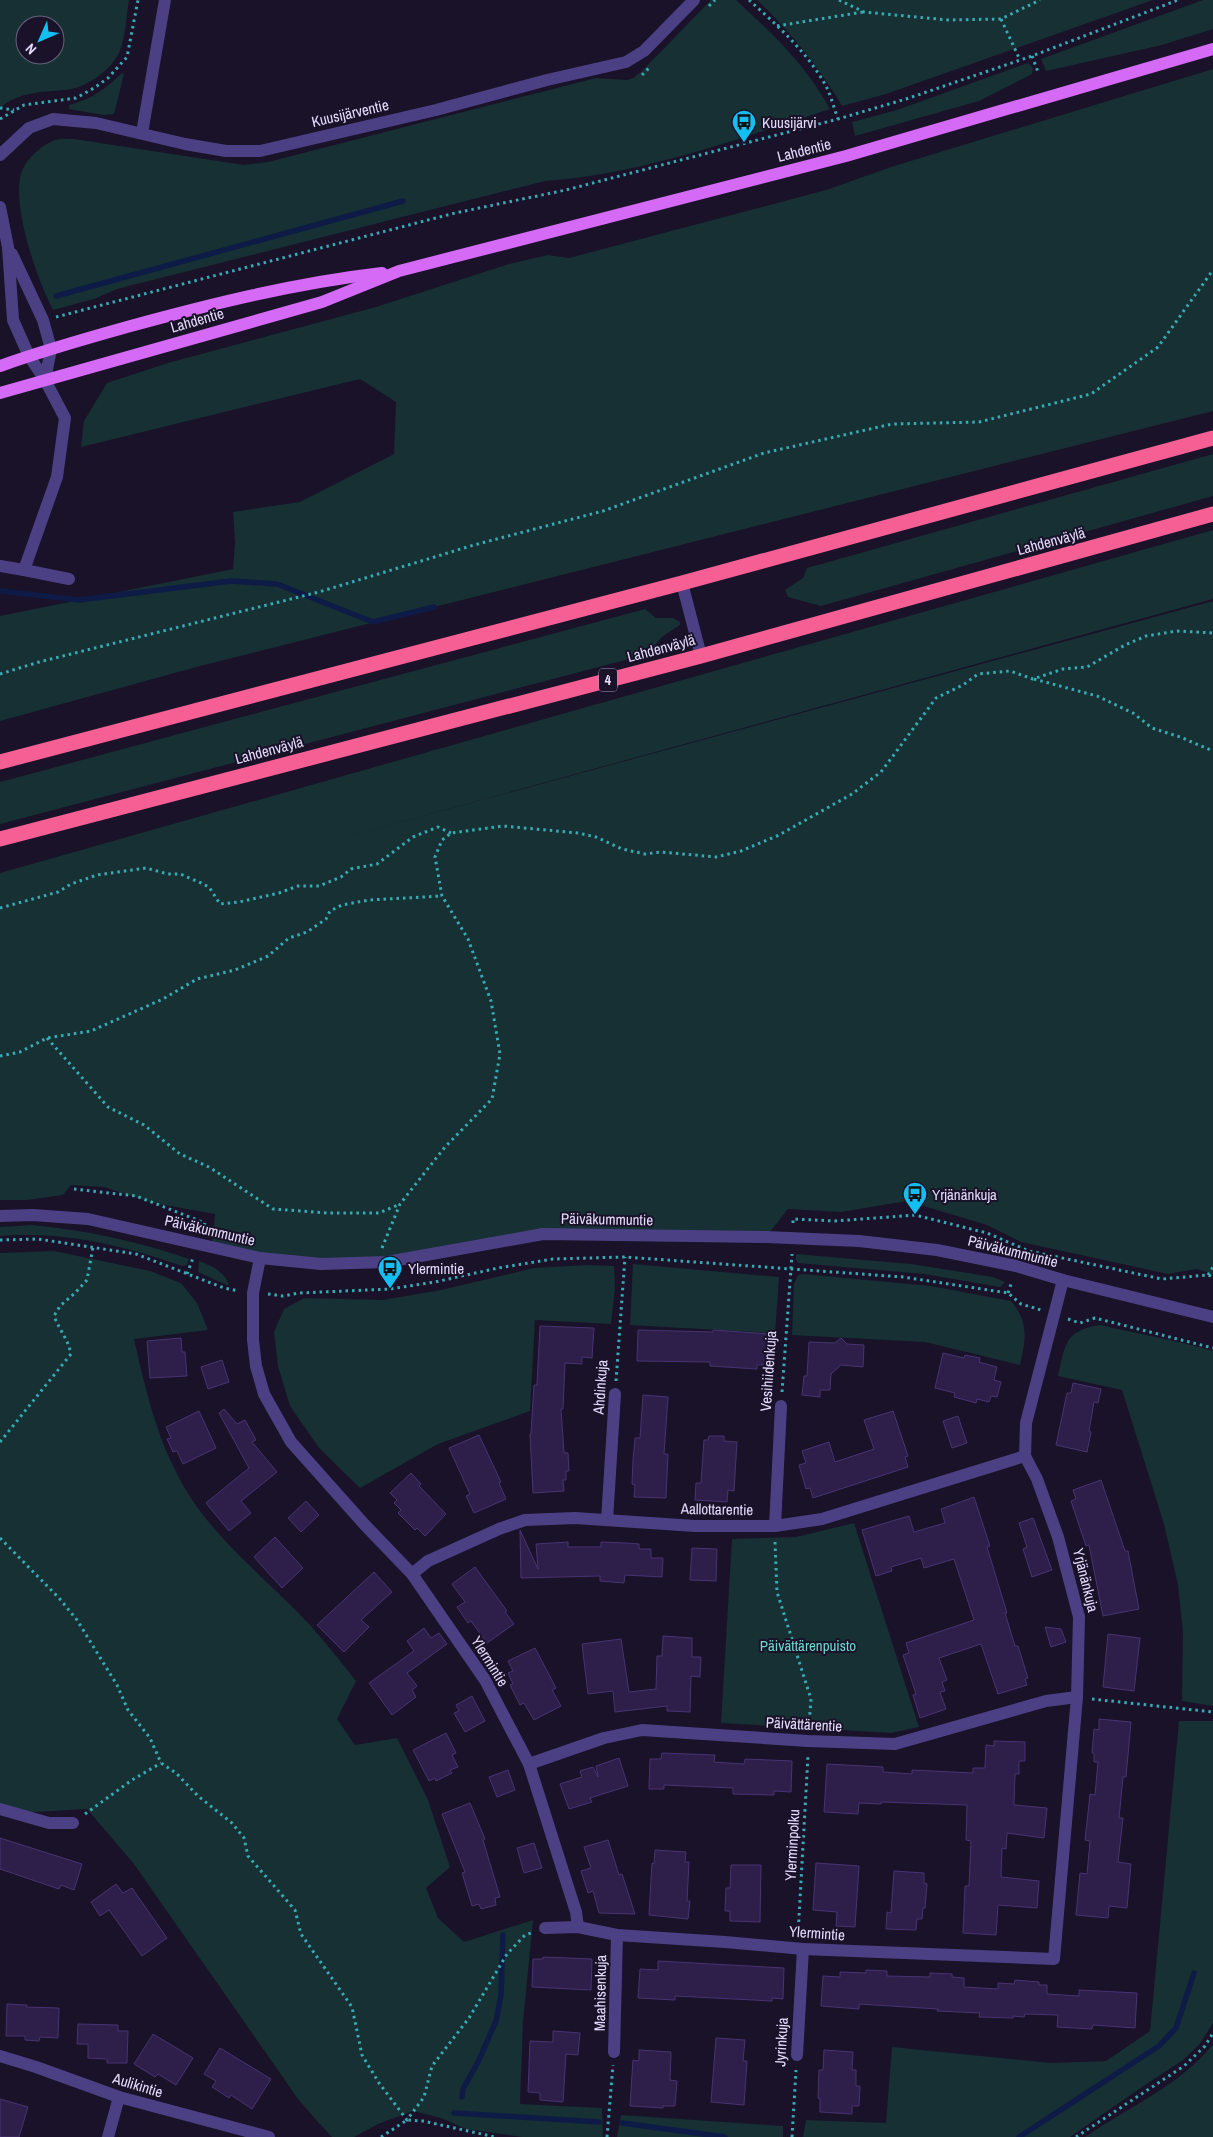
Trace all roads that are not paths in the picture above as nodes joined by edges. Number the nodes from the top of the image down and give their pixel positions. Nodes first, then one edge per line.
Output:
1 (165, 0) edge
2 (694, 0) edge
3 (1213, 49) edge
4 (142, 133) junction
5 (0, 155) edge
6 (0, 207) edge
7 (8, 248) junction
8 (399, 271) junction
9 (52, 349) junction
10 (29, 356) junction
11 (0, 366) edge
12 (45, 380) junction
13 (0, 393) edge
14 (1213, 438) edge
15 (1213, 514) edge
16 (0, 566) edge
17 (24, 570) junction
18 (69, 579) dead end
19 (682, 582) junction
20 (702, 656) junction
21 (0, 762) edge
22 (0, 839) edge
23 (0, 1216) edge
24 (260, 1258) junction
25 (1063, 1280) junction
26 (1213, 1317) edge
27 (615, 1394) road end
28 (782, 1406) road end
29 (1025, 1456) junction
30 (607, 1520) junction
31 (775, 1526) junction
32 (412, 1574) junction
33 (1077, 1697) junction
34 (529, 1764) junction
35 (0, 1809) edge
36 (73, 1823) road end
37 (578, 1927) junction
38 (545, 1928) road end
39 (617, 1934) junction
40 (804, 1950) junction
41 (1054, 1959) joint
42 (614, 2052) road end
43 (797, 2055) road end
44 (0, 2056) edge
45 (119, 2097) junction
46 (108, 2137) edge
47 (269, 2137) edge

1 - 4 street
2 - 4 street, Kuusijärventie
3 - 8 main road, Lahdentie
4 - 5 street, Kuusijärventie
6 - 7 street
7 - 9 street
7 - 10 street
8 - 9 main road, Lahdentie
8 - 12 main road, Lahdentie
9 - 10 main road, Lahdentie
9 - 12 street
10 - 11 main road, Lahdentie
10 - 12 street
12 - 13 main road, Lahdentie
12 - 17 street
14 - 19 highway
15 - 20 highway, Lahdenväylä / 4
16 - 17 street
17 - 18 street
19 - 20 street
19 - 21 highway
20 - 22 highway, Lahdenväylä / 4
23 - 24 street, Päiväkummuntie
24 - 25 street, Päiväkummuntie
24 - 32 street, Ylermintie
25 - 26 street, Päiväkummuntie
25 - 29 street, Yrjänänkuja
27 - 30 street, Ahdinkuja
28 - 31 street, Vesihiidenkuja
29 - 31 street, Aallottarentie
29 - 33 street, Yrjänänkuja
30 - 31 street, Aallottarentie
30 - 32 street, Aallottarentie
32 - 34 street, Ylermintie
33 - 34 street, Päivättärentie
33 - 41 street, Yrjänänkuja
34 - 37 street, Ylermintie
35 - 36 street
37 - 38 street, Ylermintie
37 - 39 street, Ylermintie
39 - 40 street, Ylermintie
39 - 42 street, Maahisenkuja
40 - 41 street, Ylermintie
40 - 43 street, Jyrinkuja
44 - 45 street, Aulikintie
45 - 46 street
45 - 47 street, Aulikintie

